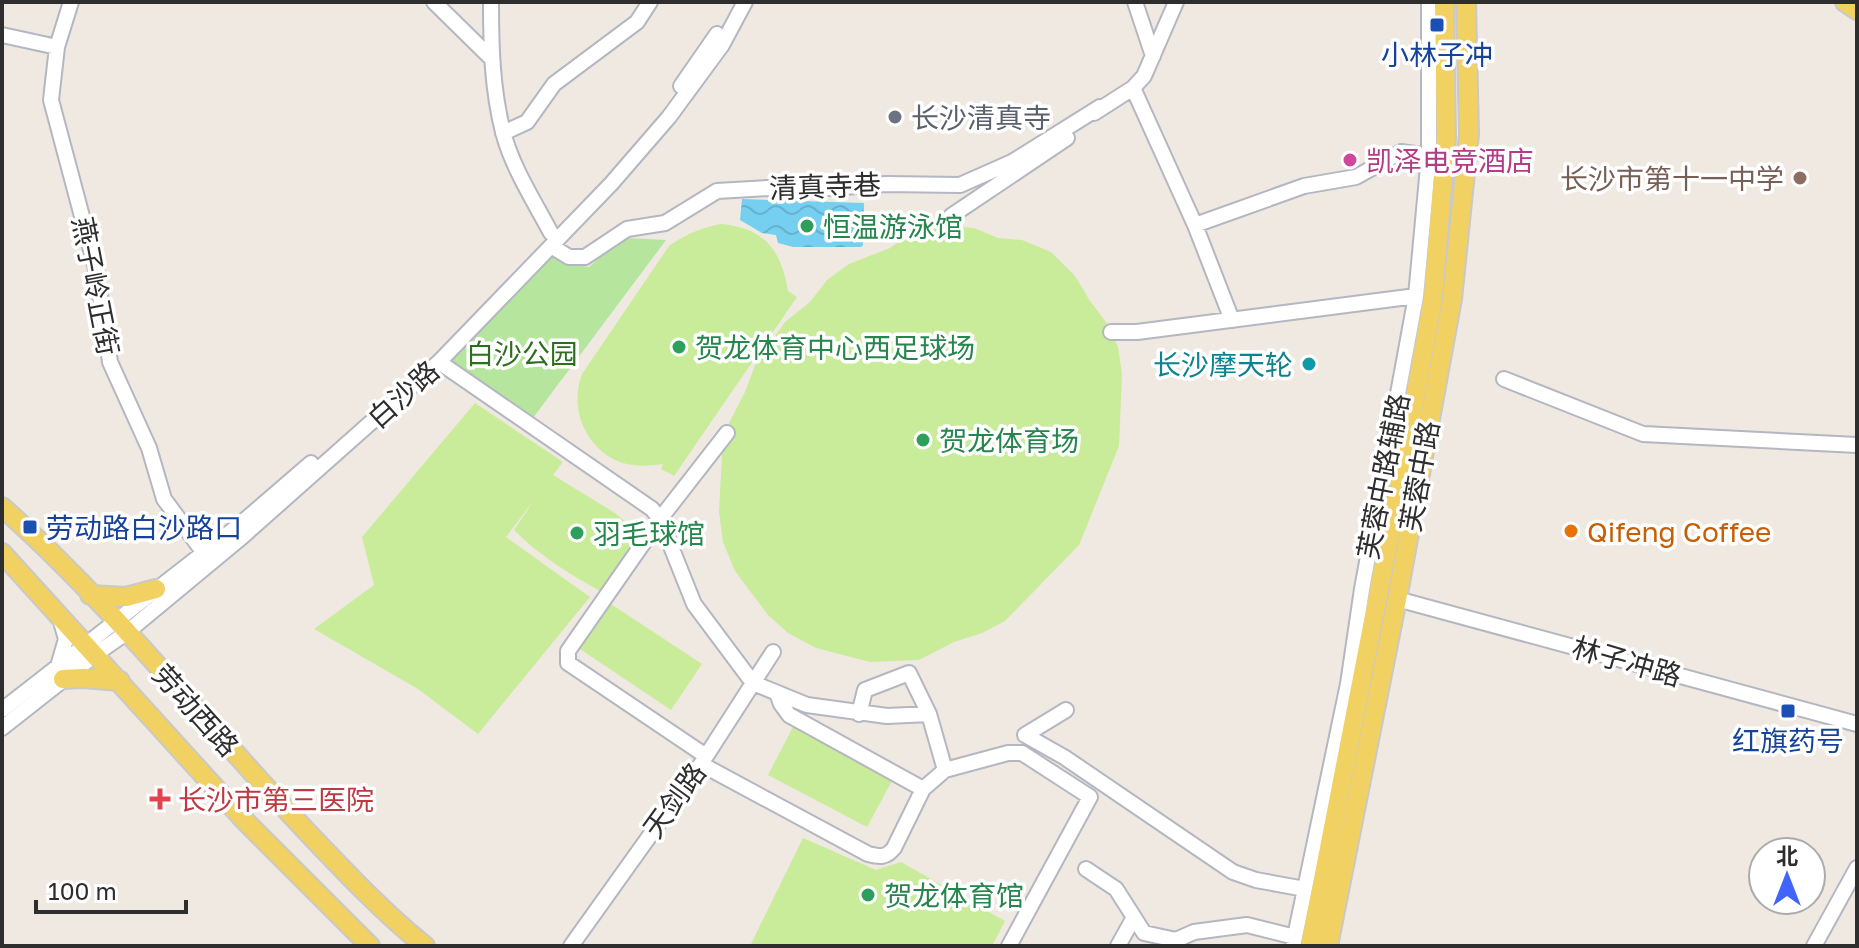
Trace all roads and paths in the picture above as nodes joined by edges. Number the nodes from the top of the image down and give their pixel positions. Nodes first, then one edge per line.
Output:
1 (71, 2) edge
2 (434, 2) edge
3 (491, 2) edge
4 (650, 2) edge
5 (734, 2) edge
6 (745, 2) edge
7 (1135, 2) edge
8 (1176, 2) edge
9 (1429, 2) edge
10 (1444, 2) edge
11 (1466, 2) edge
12 (1846, 2) edge
13 (1857, 8) edge
14 (2, 35) edge
15 (57, 47) junction
16 (1153, 56) junction
17 (491, 58) junction
18 (1133, 88) junction
19 (1100, 107) junction
20 (503, 133) junction
21 (1429, 156) junction
22 (951, 216) dead end
23 (1195, 225) junction
24 (551, 239) junction
25 (1416, 296) junction
26 (1232, 320) junction
27 (1111, 332) dead end
28 (439, 362) junction
29 (1504, 379) dead end
30 (727, 433) dead end
31 (1857, 445) edge
32 (2, 507) edge
33 (660, 519) junction
34 (2, 553) edge
35 (204, 553) junction
36 (156, 589) junction
37 (90, 595) junction
38 (1397, 599) junction
39 (149, 613) junction
40 (59, 614) junction
41 (120, 627) junction
42 (91, 648) junction
43 (773, 652) dead end
44 (150, 659) junction
45 (61, 672) junction
46 (120, 681) junction
47 (753, 683) junction
48 (777, 693) junction
49 (2, 710) edge
50 (1066, 710) dead end
51 (859, 714) junction
52 (929, 714) junction
53 (1857, 724) edge
54 (2, 728) edge
55 (703, 760) junction
56 (945, 770) junction
57 (923, 789) junction
58 (1857, 868) edge
59 (1086, 869) dead end
60 (1305, 889) junction
61 (1133, 919) junction
62 (1193, 939) edge
63 (1300, 943) edge
64 (370, 946) edge
65 (425, 946) edge
66 (571, 946) edge
67 (1009, 946) edge
68 (1118, 946) edge
69 (1328, 946) edge
70 (1814, 946) edge

1 - 15 street, 燕子岭正街
2 - 17 street
3 - 17 street
4 - 20 street
5 - 24 street, 白沙路
6 - 24 street, 白沙路
7 - 16 street
8 - 16 street
9 - 21 street, 芙蓉中路辅路
10 - 63 main road, 芙蓉中路
11 - 38 main road, 芙蓉中路
12 - 13 main road
14 - 15 street
15 - 35 street, 燕子岭正街
16 - 18 street
17 - 20 street
18 - 19 street
18 - 23 street
19 - 22 street
19 - 24 street, 清真寺巷
20 - 24 street
21 - 23 street
21 - 25 street, 芙蓉中路辅路
23 - 26 street
24 - 28 street, 白沙路
24 - 35 street, 白沙路
25 - 26 street
25 - 60 street, 芙蓉中路辅路
26 - 27 street
28 - 33 street
28 - 39 street, 白沙路
29 - 31 street
30 - 33 street
32 - 37 main road, 劳动西路
33 - 47 street
33 - 55 street
34 - 40 main road, 劳动西路
35 - 36 street, 白沙路
36 - 37 main road
36 - 41 street, 白沙路
37 - 41 main road, 劳动西路
38 - 53 street, 林子冲路
38 - 69 main road, 芙蓉中路
39 - 41 street, 白沙路
39 - 44 street
40 - 42 main road, 劳动西路
40 - 45 street
41 - 42 street, 白沙路
41 - 44 main road, 劳动西路
42 - 45 street, 白沙路
42 - 46 main road, 劳动西路
43 - 47 street, 天剑路
44 - 65 main road, 劳动西路
45 - 46 main road
45 - 49 street, 白沙路
45 - 54 street, 白沙路
46 - 64 main road, 劳动西路
47 - 48 street
47 - 55 street, 天剑路
48 - 51 street
48 - 57 street
50 - 60 street
51 - 52 street
51 - 52 street
52 - 56 street
55 - 57 street
55 - 66 street, 天剑路
56 - 57 street
56 - 67 street
58 - 70 street
59 - 61 street
60 - 63 street, 芙蓉中路辅路
61 - 62 street
61 - 68 street
62 - 63 street

